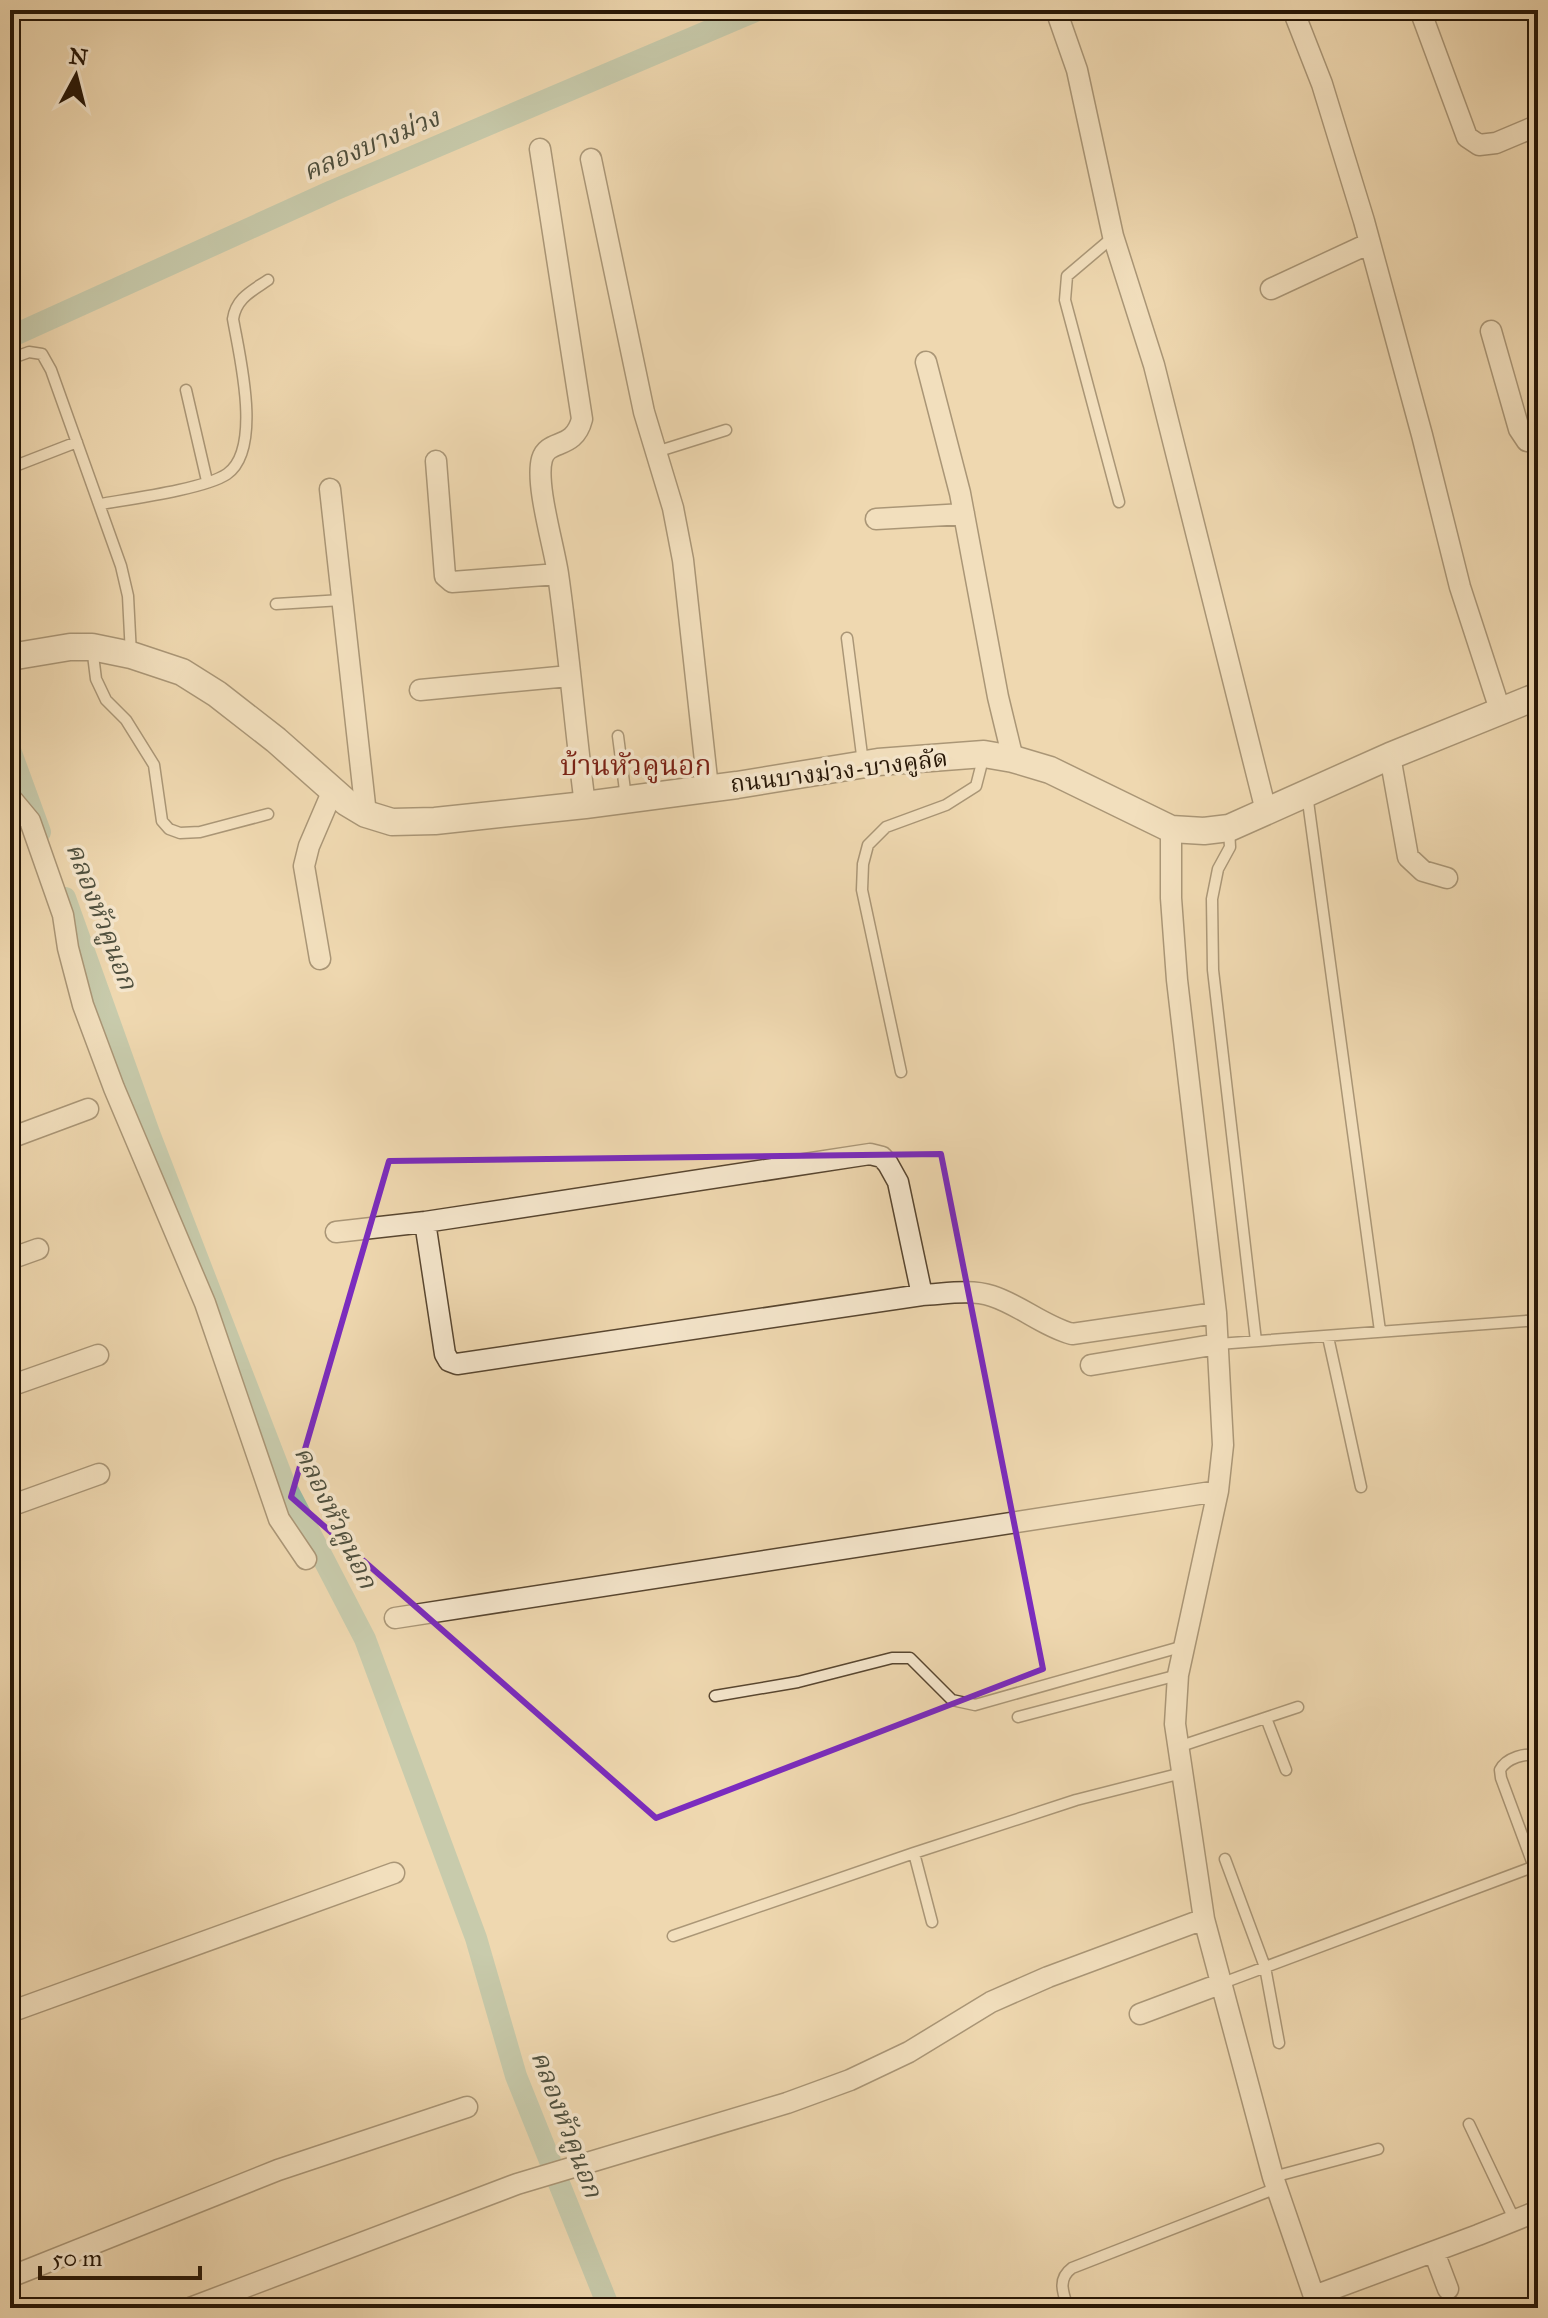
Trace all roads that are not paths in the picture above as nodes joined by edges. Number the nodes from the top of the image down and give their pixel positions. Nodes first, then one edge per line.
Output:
1 (1056, 10) edge
2 (1293, 10) edge
3 (1420, 10) edge
4 (1538, 128) edge
5 (540, 149) dead end
6 (591, 159) dead end
7 (1113, 236) junction
8 (1370, 243) junction
9 (268, 280) dead end
10 (1271, 289) dead end
11 (1491, 331) dead end
12 (10, 359) edge
13 (926, 362) dead end
14 (186, 390) dead end
15 (726, 430) dead end
16 (77, 442) junction
17 (1538, 443) edge
18 (656, 452) junction
19 (436, 461) dead end
20 (10, 468) edge
21 (207, 481) junction
22 (330, 489) dead end
23 (1119, 502) dead end
24 (101, 504) junction
25 (964, 514) junction
26 (876, 519) dead end
27 (558, 574) junction
28 (342, 600) junction
29 (276, 604) dead end
30 (847, 638) dead end
31 (92, 647) junction
32 (131, 655) junction
33 (13, 657) edge
34 (569, 676) junction
35 (420, 690) dead end
36 (1538, 696) edge
37 (1500, 710) junction
38 (618, 736) dead end
39 (984, 754) junction
40 (1390, 756) junction
41 (1013, 759) junction
42 (863, 764) junction
43 (708, 788) junction
44 (333, 790) junction
45 (1307, 792) junction
46 (10, 797) edge
47 (627, 799) junction
48 (585, 805) junction
49 (1266, 811) junction
50 (268, 814) dead end
51 (366, 814) junction
52 (1229, 828) junction
53 (1171, 829) junction
54 (1447, 878) dead end
55 (320, 959) dead end
56 (901, 1072) dead end
57 (88, 1109) dead end
58 (10, 1138) edge
59 (425, 1222) junction
60 (336, 1232) dead end
61 (38, 1249) dead end
62 (10, 1259) edge
63 (922, 1295) junction
64 (1216, 1313) junction
65 (1536, 1320) edge
66 (1380, 1331) junction
67 (1328, 1337) junction
68 (1256, 1341) junction
69 (1218, 1344) junction
70 (98, 1355) dead end
71 (1538, 1361) edge
72 (1091, 1365) dead end
73 (10, 1386) edge
74 (99, 1474) dead end
75 (1361, 1487) dead end
76 (1218, 1491) junction
77 (10, 1506) edge
78 (306, 1559) dead end
79 (395, 1618) dead end
80 (1184, 1646) junction
81 (1178, 1675) junction
82 (715, 1696) dead end
83 (1298, 1707) dead end
84 (1018, 1717) dead end
85 (1266, 1718) junction
86 (1178, 1747) junction
87 (1538, 1756) edge
88 (1286, 1770) dead end
89 (1182, 1773) junction
90 (914, 1853) junction
91 (1225, 1859) dead end
92 (1536, 1866) edge
93 (394, 1873) dead end
94 (1204, 1919) junction
95 (932, 1922) dead end
96 (673, 1936) dead end
97 (1265, 1967) junction
98 (1220, 1984) junction
99 (10, 2012) edge
100 (1140, 2014) dead end
101 (1279, 2043) dead end
102 (467, 2107) dead end
103 (1469, 2124) dead end
104 (1378, 2149) dead end
105 (1275, 2182) junction
106 (1538, 2211) edge
107 (1515, 2221) junction
108 (1434, 2252) junction
109 (10, 2277) edge
110 (1448, 2289) dead end
111 (1316, 2302) edge
112 (190, 2308) edge
113 (1068, 2308) edge

1 - 7 street
2 - 8 street
3 - 4 street
5 - 27 street
6 - 18 street
7 - 23 lane
7 - 49 street
8 - 10 street
8 - 37 street
9 - 21 lane
11 - 17 street
12 - 16 lane
13 - 25 street
14 - 21 lane
15 - 18 lane
16 - 20 lane
16 - 24 lane
18 - 43 street
19 - 27 street
21 - 24 lane
22 - 28 street
24 - 32 lane
25 - 26 street
25 - 41 street
27 - 34 street
28 - 29 lane
28 - 51 street
30 - 42 lane
31 - 32 street, ถนนบางม่วง-บางคูลัด
31 - 33 street, ถนนบางม่วง-บางคูลัด
31 - 50 lane
32 - 44 street, ถนนบางม่วง-บางคูลัด
34 - 35 street
34 - 48 street
36 - 37 street, ถนนบางม่วง-บางคูลัด
37 - 40 street, ถนนบางม่วง-บางคูลัด
38 - 47 lane
39 - 41 street, ถนนบางม่วง-บางคูลัด
39 - 42 street, ถนนบางม่วง-บางคูลัด
39 - 56 lane
40 - 45 street, ถนนบางม่วง-บางคูลัด
40 - 54 street
41 - 53 street, ถนนบางม่วง-บางคูลัด
42 - 43 street, ถนนบางม่วง-บางคูลัด
43 - 47 street, ถนนบางม่วง-บางคูลัด
44 - 51 street, ถนนบางม่วง-บางคูลัด
44 - 55 street
45 - 49 street, ถนนบางม่วง-บางคูลัด
45 - 66 lane
46 - 78 street
47 - 48 street, ถนนบางม่วง-บางคูลัด
48 - 51 street, ถนนบางม่วง-บางคูลัด
49 - 52 street, ถนนบางม่วง-บางคูลัด
52 - 53 street, ถนนบางม่วง-บางคูลัด
52 - 68 lane
53 - 64 street
57 - 58 street
59 - 60 street
59 - 63 street
59 - 63 street
61 - 62 street
63 - 64 street
64 - 69 street
65 - 66 lane
65 - 71 lane
66 - 67 lane
67 - 68 lane
67 - 75 lane
68 - 69 lane
69 - 72 street
69 - 76 street
70 - 73 street
74 - 77 street
76 - 79 street
76 - 80 street
80 - 81 street
80 - 82 lane
81 - 84 lane
81 - 86 street
83 - 85 lane
85 - 86 lane
85 - 88 lane
86 - 89 street
87 - 92 lane
89 - 90 lane
89 - 94 street
90 - 95 lane
90 - 96 lane
91 - 97 lane
92 - 97 lane
93 - 99 street
94 - 98 street
94 - 112 street
97 - 98 lane
97 - 101 lane
98 - 100 street
98 - 105 street
102 - 109 street
103 - 107 lane
104 - 105 lane
105 - 111 street
105 - 113 lane
106 - 107 street
107 - 108 street
108 - 110 street
108 - 111 street

